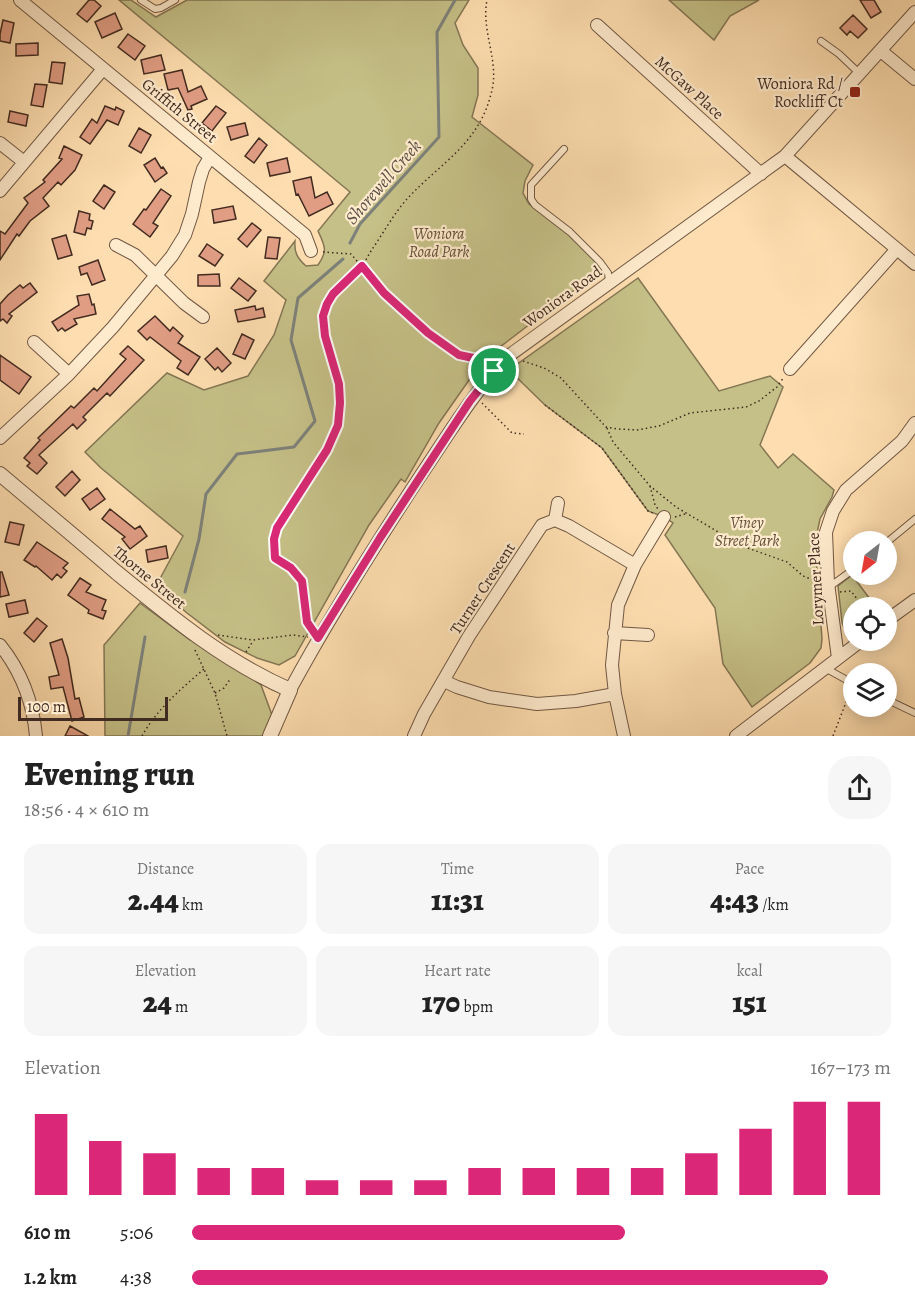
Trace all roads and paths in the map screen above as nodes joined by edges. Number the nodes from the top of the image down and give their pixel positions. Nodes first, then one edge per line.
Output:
1 (20, 0) edge
2 (141, 0) edge
3 (175, 0) edge
4 (487, 0) edge
5 (915, 12) edge
6 (597, 25) dead end
7 (821, 41) dead end
8 (881, 51) junction
9 (103, 69) junction
10 (860, 73) junction
11 (915, 79) edge
12 (0, 143) edge
13 (564, 149) dead end
14 (210, 156) junction
15 (785, 156) junction
16 (24, 162) junction
17 (761, 174) junction
18 (0, 191) edge
19 (116, 245) dead end
20 (897, 249) junction
21 (311, 251) joint
22 (915, 264) edge
23 (362, 266) junction
24 (155, 276) junction
25 (609, 282) junction
26 (203, 317) dead end
27 (34, 342) dead end
28 (507, 357) junction
29 (790, 369) joint
30 (494, 371) junction
31 (69, 374) junction
32 (470, 401) junction
33 (545, 405) dead end
34 (915, 423) edge
35 (606, 427) junction
36 (524, 434) dead end
37 (0, 438) edge
38 (0, 474) edge
39 (650, 486) junction
40 (558, 503) dead end
41 (688, 513) junction
42 (664, 517) junction
43 (915, 519) edge
44 (555, 520) junction
45 (897, 534) edge
46 (634, 565) junction
47 (843, 577) edge
48 (829, 588) junction
49 (855, 597) edge
50 (915, 600) edge
51 (897, 613) edge
52 (614, 633) junction
53 (648, 635) dead end
54 (197, 637) junction
55 (318, 638) junction
56 (253, 640) junction
57 (0, 645) edge
58 (847, 651) edge
59 (245, 655) dead end
60 (838, 658) junction
61 (824, 668) junction
62 (204, 669) junction
63 (231, 678) dead end
64 (843, 678) edge
65 (444, 681) junction
66 (290, 690) junction
67 (215, 693) junction
68 (615, 694) junction
69 (897, 704) edge
70 (843, 711) edge
71 (915, 713) edge
72 (36, 736) edge
73 (142, 736) edge
74 (227, 736) edge
75 (270, 736) edge
76 (414, 736) edge
77 (624, 736) edge
78 (736, 736) edge
79 (833, 736) edge

1 - 9 street, Griffith Street
2 - 3 lane
4 - 23 path
5 - 8 street, Woniora Road
6 - 17 street, McGaw Place
7 - 10 lane
8 - 10 street, Woniora Road
8 - 11 street
9 - 14 street, Griffith Street
9 - 16 street
10 - 15 street, Woniora Road
12 - 16 street
13 - 25 lane
14 - 21 street, Griffith Street
14 - 24 street
15 - 17 street, Woniora Road
15 - 20 street
16 - 18 street
17 - 25 street, Woniora Road
19 - 24 street
20 - 22 street
20 - 29 street
21 - 23 path
23 - 30 path
23 - 55 path
24 - 26 street
24 - 31 street
25 - 28 street, Woniora Road
27 - 31 street
28 - 30 street, Woniora Road
28 - 35 path
29 - 35 path
30 - 32 street, Woniora Road
31 - 37 street
32 - 36 path
32 - 55 street, Woniora Road
33 - 42 path
34 - 48 street, Lorymer Place
35 - 39 path
38 - 54 street, Thorne Street
39 - 41 path
39 - 42 path
40 - 44 street
41 - 42 path
41 - 48 path
42 - 46 street
43 - 45 lane
44 - 46 street
44 - 65 street, Turner Crescent
46 - 52 street
47 - 48 lane
48 - 49 path
48 - 60 street, Lorymer Place
50 - 51 street
52 - 53 street
52 - 68 street
54 - 56 path
54 - 62 path
54 - 66 street, Thorne Street
55 - 56 path
55 - 66 street, Woniora Road
56 - 59 path
57 - 72 street
58 - 60 street
60 - 61 street
61 - 64 lane
61 - 78 street
62 - 67 path
62 - 73 path
63 - 67 path
65 - 68 street
65 - 76 street, Turner Crescent
66 - 75 street, Woniora Road
67 - 74 path
68 - 77 street
69 - 71 lane
70 - 79 path

